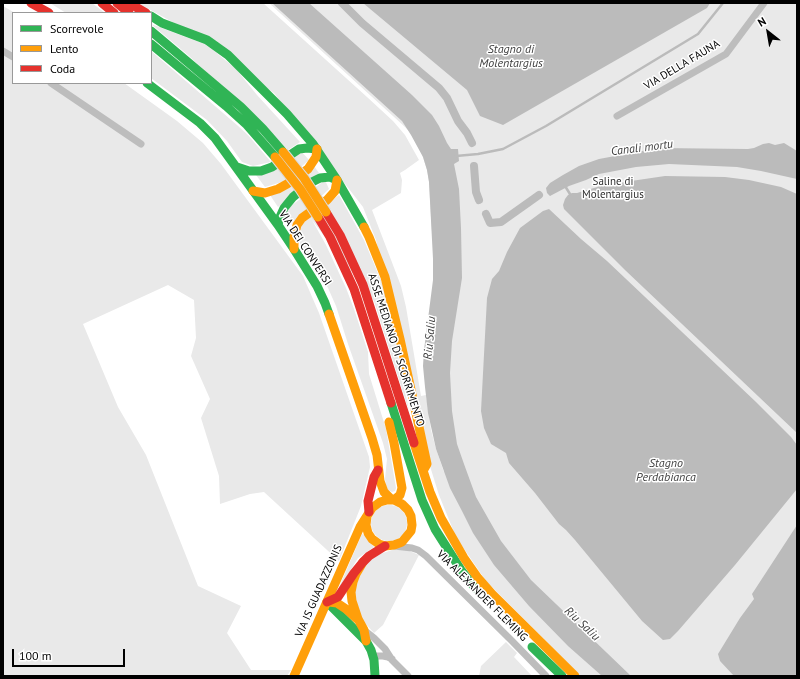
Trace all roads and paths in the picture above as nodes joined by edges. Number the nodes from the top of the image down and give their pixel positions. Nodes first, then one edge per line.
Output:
1 (31, 3) edge
2 (102, 3) edge
3 (117, 3) edge
4 (129, 3) edge
5 (764, 3) edge
6 (47, 12) edge
7 (113, 12) edge
8 (128, 12) edge
9 (144, 12) edge
10 (152, 17) edge
11 (152, 32) edge
12 (152, 45) edge
13 (3, 50) edge
14 (12, 56) edge
15 (52, 84) edge
16 (149, 84) edge
17 (617, 116) dead end
18 (140, 144) dead end
19 (317, 149) junction
20 (279, 154) junction
21 (237, 167) junction
22 (337, 180) junction
23 (253, 191) junction
24 (322, 215) junction
25 (278, 225) junction
26 (294, 249) junction
27 (390, 401) junction
28 (378, 470) junction
29 (423, 471) junction
30 (393, 500) junction
31 (368, 501) junction
32 (368, 514) junction
33 (360, 527) junction
34 (390, 546) junction
35 (363, 562) junction
36 (327, 602) junction
37 (358, 620) junction
38 (507, 621) dead end
39 (364, 630) junction
40 (524, 638) dead end
41 (366, 640) junction
42 (373, 656) junction
43 (392, 660) junction
44 (294, 676) edge
45 (375, 676) edge
46 (408, 676) edge
47 (546, 676) edge
48 (562, 676) edge
49 (575, 676) edge

1 - 6 main road
2 - 7 main road
3 - 8 main road
4 - 9 main road
5 - 17 street, VIA DELLA FAUNA
10 - 19 main road
11 - 20 main road, ASSE MEDIANO DI SCORRIMENTO
12 - 20 main road, ASSE MEDIANO DI SCORRIMENTO
13 - 14 street
15 - 18 street
16 - 21 main road, VIA DEI CONVERSI
19 - 21 main road
19 - 22 main road
19 - 23 main road
20 - 24 main road, ASSE MEDIANO DI SCORRIMENTO, bridge
21 - 23 main road, VIA DEI CONVERSI
22 - 25 main road
22 - 26 main road
22 - 29 main road
23 - 25 main road, VIA DEI CONVERSI
24 - 27 main road, ASSE MEDIANO DI SCORRIMENTO
24 - 29 main road, ASSE MEDIANO DI SCORRIMENTO
25 - 26 main road, VIA DEI CONVERSI
26 - 28 main road, VIA DEI CONVERSI
27 - 30 main road
27 - 38 main road, ASSE MEDIANO DI SCORRIMENTO
28 - 30 main road
28 - 31 main road, VIA DEI CONVERSI
29 - 49 main road, ASSE MEDIANO DI SCORRIMENTO
30 - 32 main road
30 - 34 main road
31 - 32 main road, VIA DEI CONVERSI
31 - 33 main road
32 - 33 main road, VIA IS GUADAZZONIS
32 - 34 main road
33 - 36 main road, VIA IS GUADAZZONIS
34 - 35 main road
34 - 47 street, VIA ALEXANDER FLEMING
35 - 36 main road
35 - 37 main road
36 - 37 main road
36 - 41 main road
36 - 44 main road, VIA IS GUADAZZONIS
37 - 39 main road
39 - 41 main road
39 - 43 street
40 - 48 main road
41 - 42 main road
42 - 43 street
42 - 45 main road
43 - 46 street

